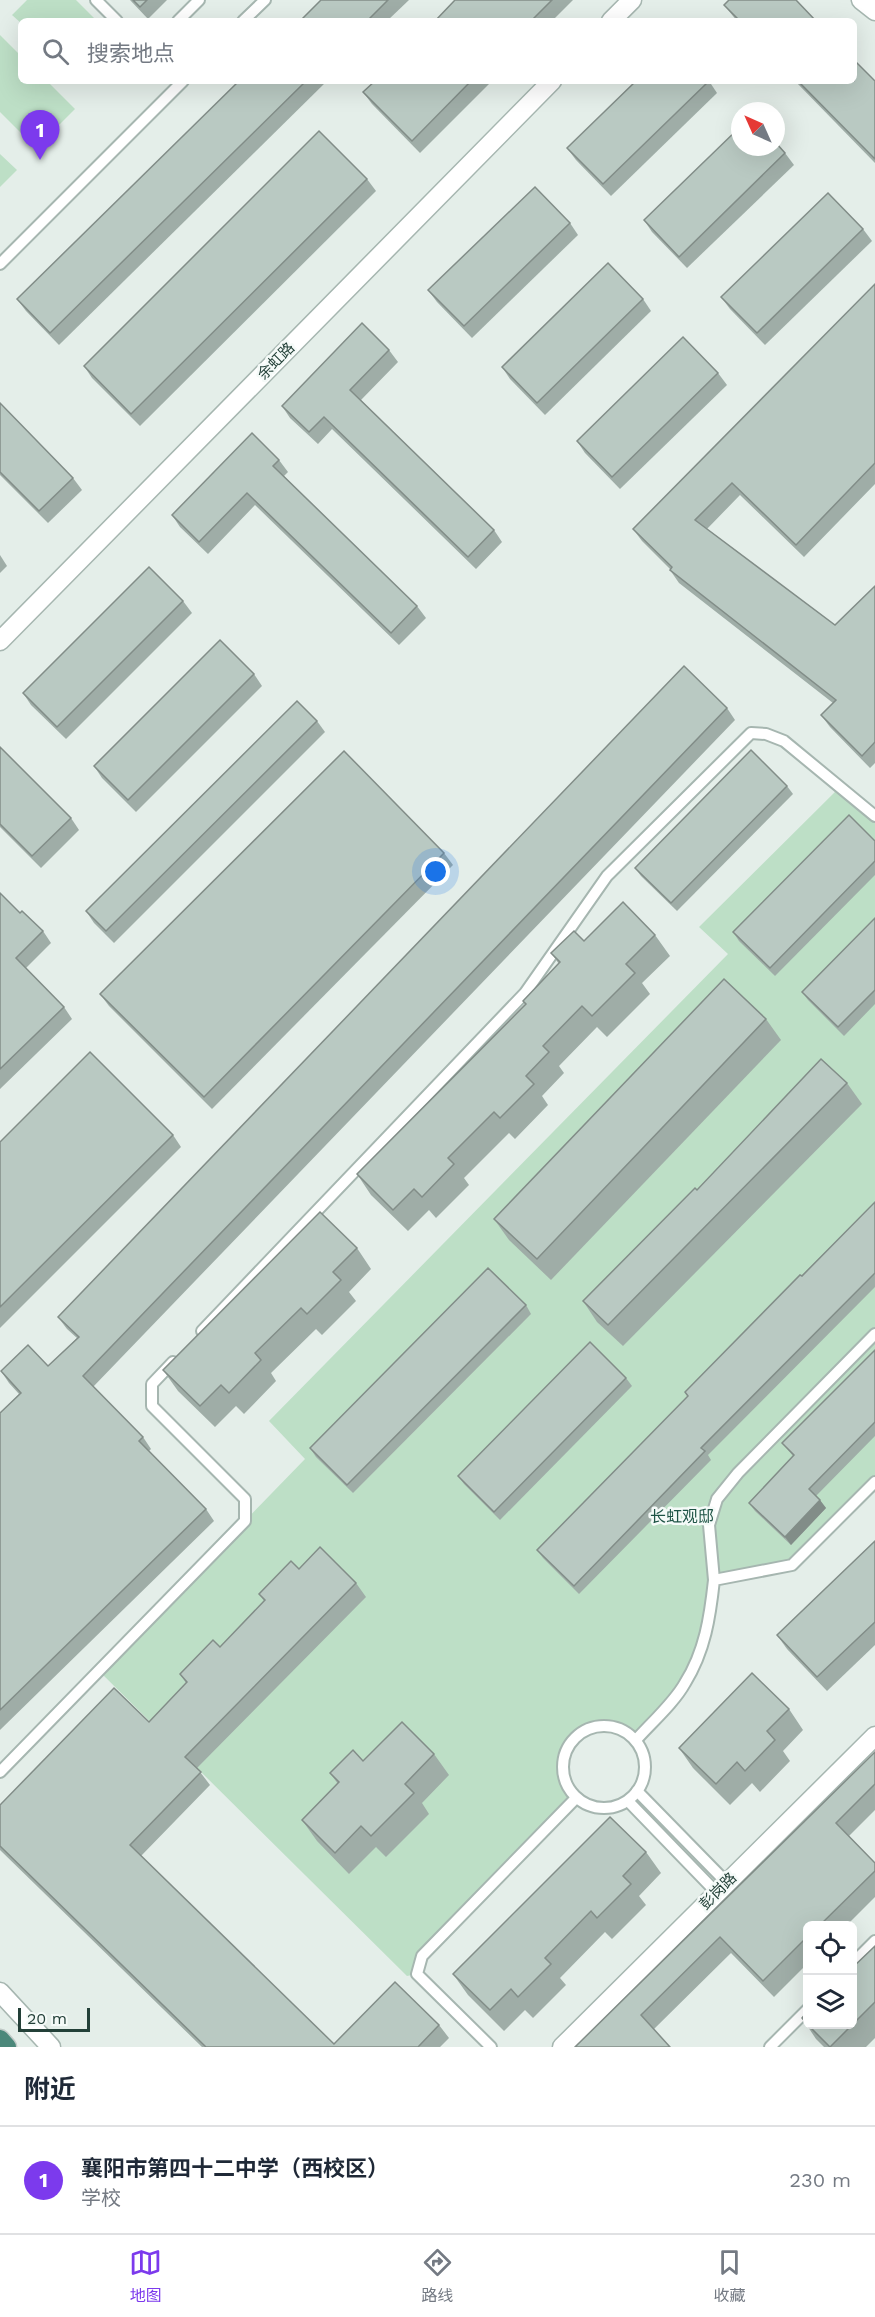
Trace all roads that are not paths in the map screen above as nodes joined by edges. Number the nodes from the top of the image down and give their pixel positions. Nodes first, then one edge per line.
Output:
1 (96, 0) edge
2 (199, 0) edge
3 (264, 0) edge
4 (632, 0) edge
5 (861, 0) edge
6 (875, 11) edge
7 (114, 18) edge
8 (181, 18) edge
9 (246, 18) edge
10 (614, 18) edge
11 (180, 84) edge
12 (549, 84) edge
13 (0, 264) edge
14 (0, 641) edge
15 (875, 816) edge
16 (875, 1334) edge
17 (192, 1342) edge
18 (184, 1350) edge
19 (875, 1482) edge
20 (714, 1580) junction
21 (875, 1736) edge
22 (636, 1740) junction
23 (0, 1772) edge
24 (638, 1791) junction
25 (576, 1798) junction
26 (628, 1801) junction
27 (721, 1887) junction
28 (875, 1941) edge
29 (857, 1959) edge
30 (0, 1992) edge
31 (803, 2013) edge
32 (0, 2039) edge
33 (7, 2047) edge
34 (51, 2047) edge
35 (491, 2047) edge
36 (562, 2047) edge
37 (770, 2047) edge

1 - 7 lane
2 - 8 lane
3 - 9 lane
4 - 10 street
5 - 6 street
11 - 13 lane
12 - 14 street, 余虹路
15 - 17 lane
16 - 20 lane
18 - 23 lane
19 - 20 lane
20 - 22 lane
21 - 27 street, 彭岗路
22 - 24 lane
22 - 25 lane
24 - 26 lane
24 - 27 lane
25 - 26 lane
25 - 35 lane
26 - 27 lane
27 - 36 street, 彭岗路
28 - 29 lane
30 - 34 street
31 - 37 lane
32 - 33 highway

